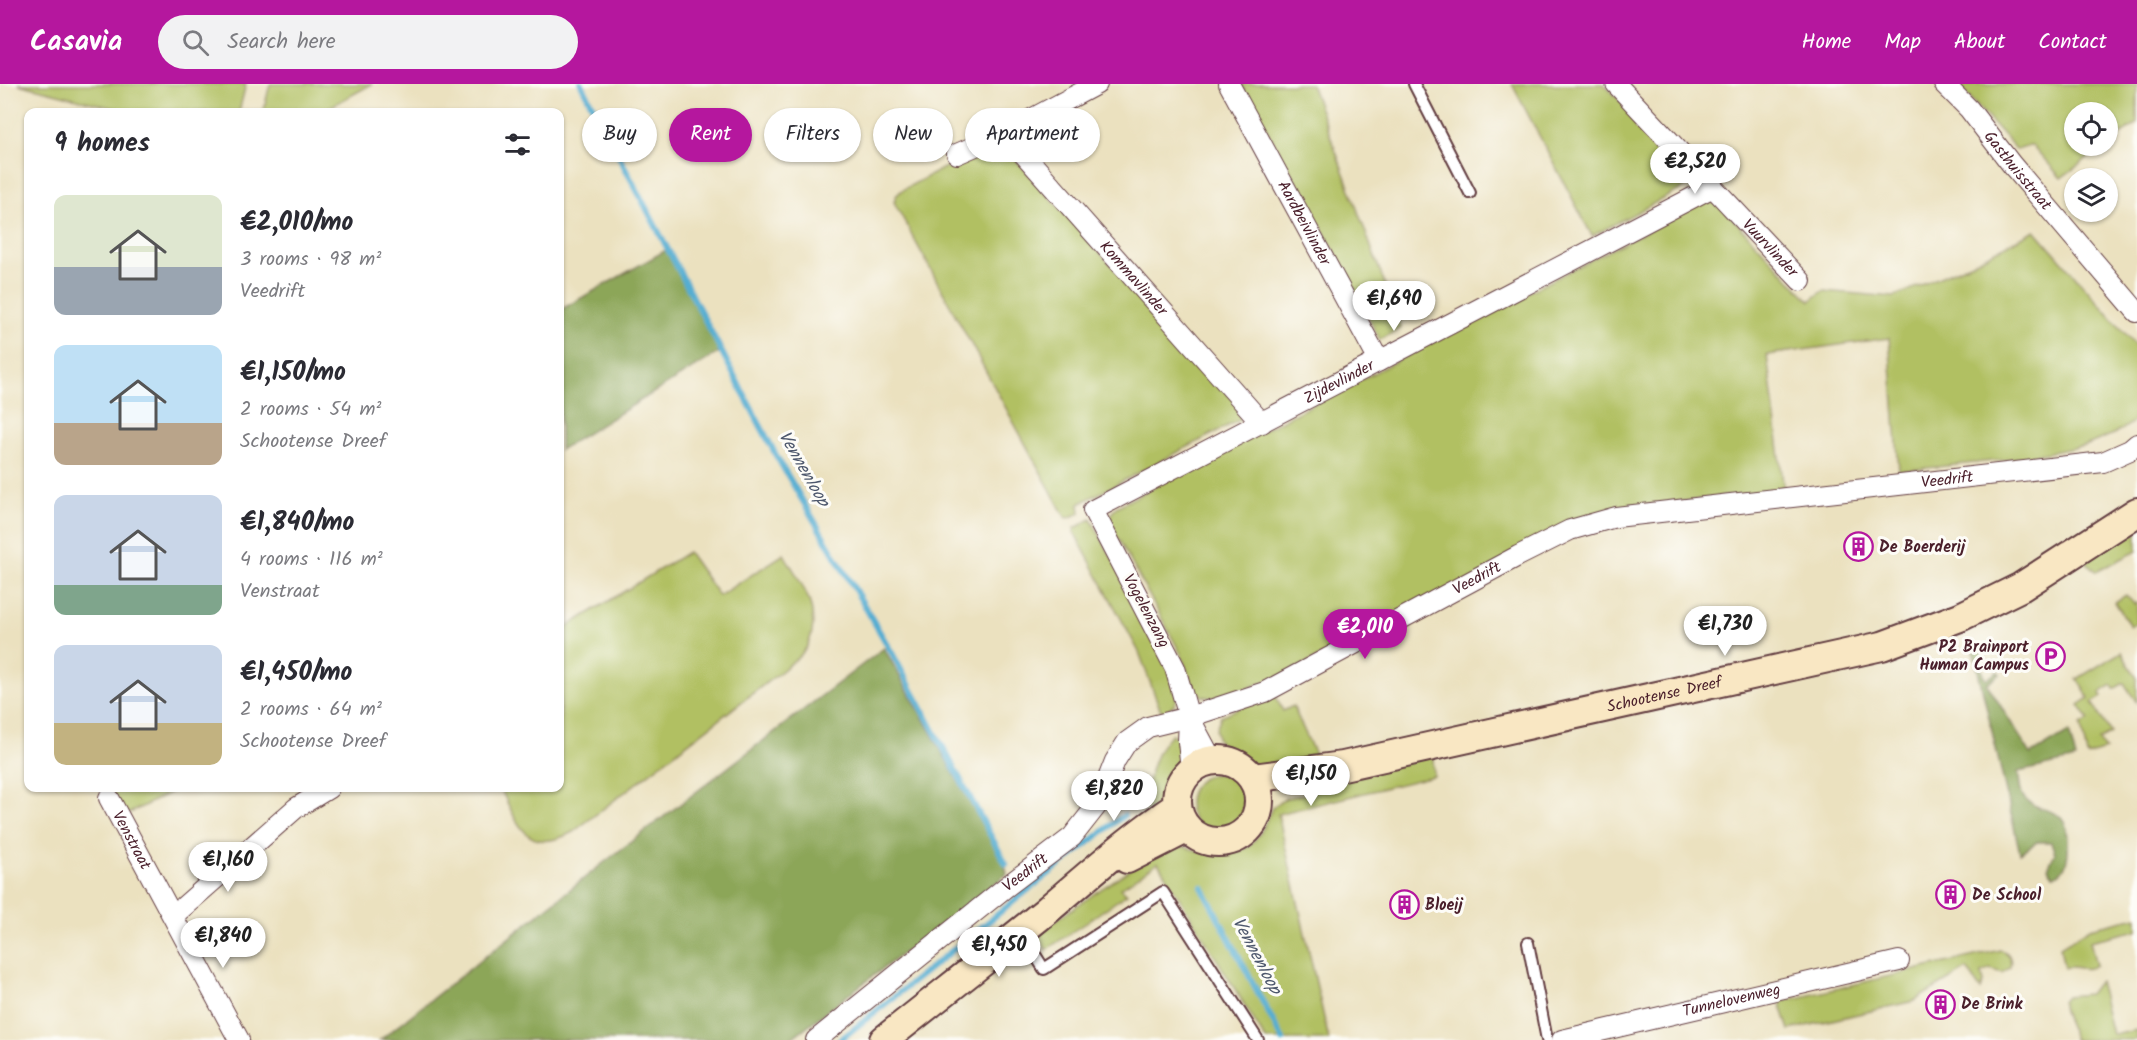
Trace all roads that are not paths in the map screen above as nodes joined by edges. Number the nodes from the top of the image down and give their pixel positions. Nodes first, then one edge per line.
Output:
1 (1097, 84) edge
2 (1229, 84) edge
3 (1414, 84) edge
4 (1616, 84) edge
5 (1944, 84) edge
6 (1052, 108) edge
7 (965, 150) edge
8 (957, 154) dead end
9 (1031, 162) edge
10 (1713, 187) junction
11 (1470, 193) dead end
12 (1802, 281) dead end
13 (2137, 312) edge
14 (1379, 362) junction
15 (1262, 423) junction
16 (2137, 444) edge
17 (2137, 499) edge
18 (1093, 510) joint
19 (2137, 512) edge
20 (2104, 533) junction
21 (1189, 717) junction
22 (1202, 764) junction
23 (1256, 791) junction
24 (322, 792) edge
25 (110, 798) dead end
26 (1181, 818) junction
27 (173, 916) junction
28 (1020, 931) junction
29 (1528, 943) dead end
30 (1899, 961) dead end
31 (239, 1040) edge
32 (816, 1040) edge
33 (884, 1040) edge
34 (1258, 1040) edge
35 (1547, 1040) edge
36 (1563, 1040) edge

1 - 6 street
2 - 14 street, Aardbeivlinder
3 - 11 lane
4 - 10 street, Vuurvlinder
5 - 13 street, Gasthuisstraat
7 - 8 street
9 - 15 street, Kommavlinder
10 - 12 street, Vuurvlinder
10 - 14 street, Zijdevlinder
14 - 15 street, Zijdevlinder
15 - 18 street, Zijdevlinder
16 - 21 street, Veedrift
17 - 20 street, Schootense Dreef
18 - 21 street, Vogelenzang
19 - 20 street, Schootense Dreef
20 - 23 street, Schootense Dreef
21 - 22 street, Vogelenzang
21 - 32 street, Veedrift
22 - 23 street
22 - 26 street
23 - 26 street
24 - 27 street
25 - 27 street, Venstraat
26 - 28 street
27 - 31 street, Venstraat
28 - 33 street
28 - 34 lane
29 - 35 lane
30 - 36 street, Tunnelovenweg

